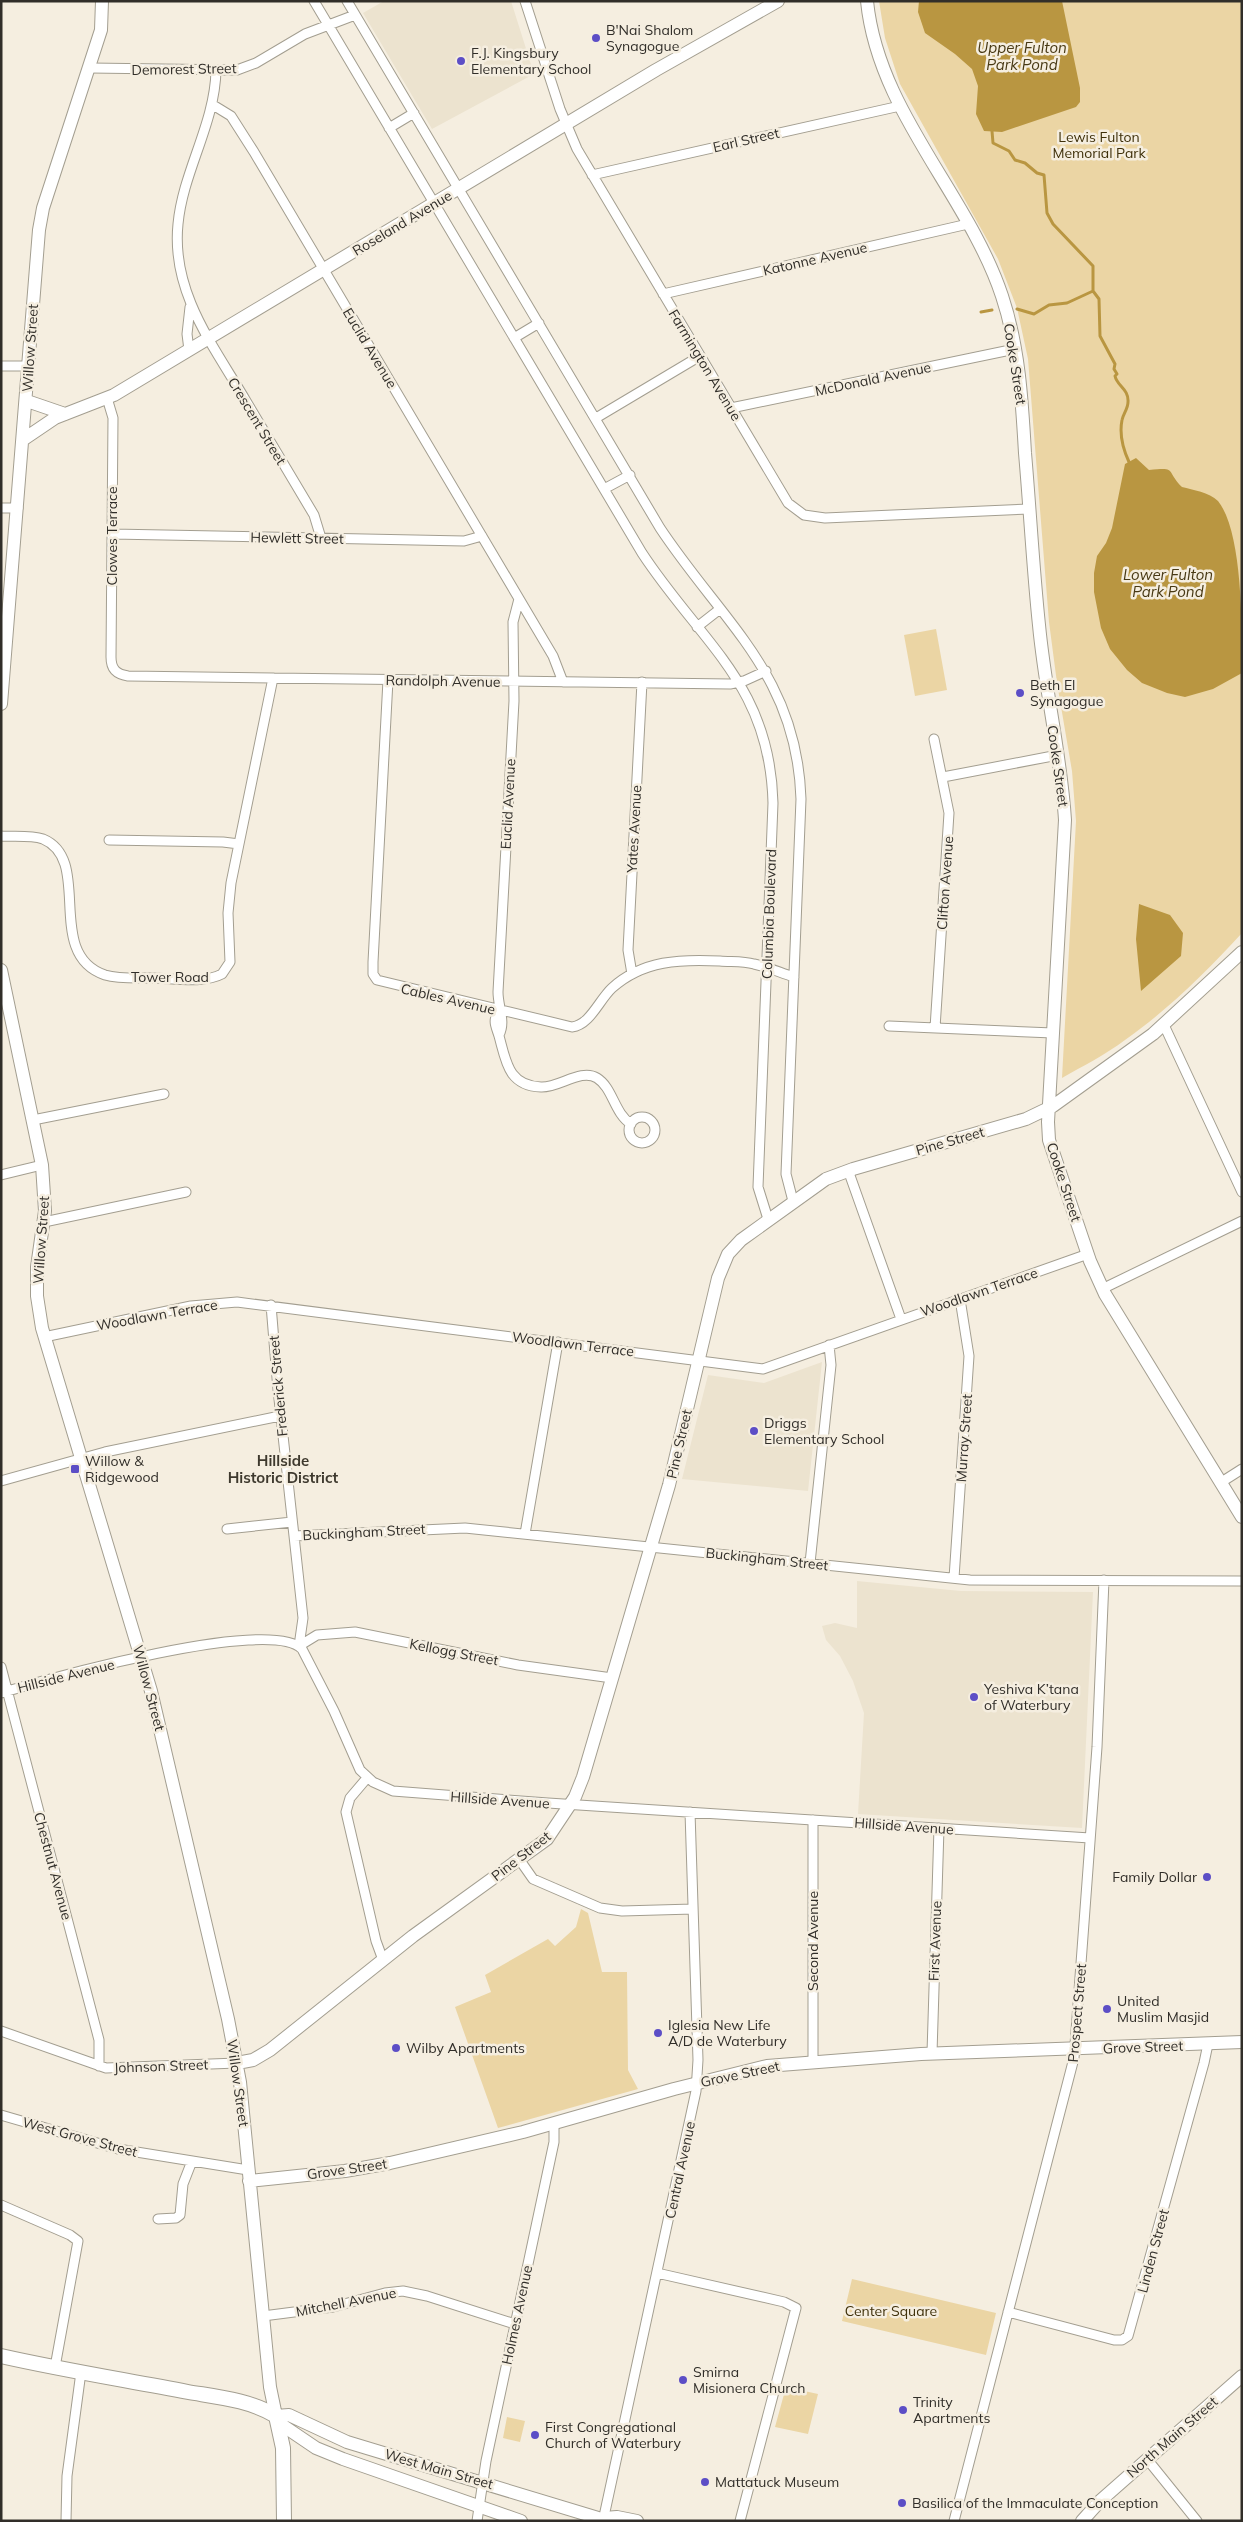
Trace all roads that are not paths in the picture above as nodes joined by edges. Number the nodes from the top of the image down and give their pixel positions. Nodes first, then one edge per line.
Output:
1 (102, 1) edge
2 (314, 1) edge
3 (347, 1) edge
4 (525, 1) edge
5 (778, 1) edge
6 (867, 1) edge
7 (355, 15) junction
8 (328, 26) junction
9 (90, 68) junction
10 (216, 70) junction
11 (213, 105) junction
12 (900, 106) junction
13 (414, 113) junction
14 (566, 124) junction
15 (388, 128) junction
16 (592, 175) junction
17 (459, 188) junction
18 (434, 204) junction
19 (968, 224) junction
20 (323, 270) junction
21 (663, 294) junction
22 (190, 304) junction
23 (539, 323) junction
24 (208, 338) junction
25 (514, 338) junction
26 (1016, 349) junction
27 (189, 350) junction
28 (700, 356) junction
29 (1, 366) edge
30 (29, 366) junction
31 (107, 398) junction
32 (26, 401) junction
33 (731, 408) junction
34 (65, 414) junction
35 (596, 418) junction
36 (24, 438) junction
37 (630, 474) junction
38 (604, 489) junction
39 (1, 508) edge
40 (18, 508) junction
41 (1030, 510) junction
42 (112, 534) junction
43 (482, 536) junction
44 (321, 538) junction
45 (519, 599) junction
46 (720, 609) junction
47 (697, 626) junction
48 (766, 670) junction
49 (118, 673) joint
50 (273, 678) junction
51 (388, 680) junction
52 (512, 681) junction
53 (563, 682) junction
54 (642, 682) junction
55 (740, 683) junction
56 (1, 704) edge
57 (934, 739) dead end
58 (1058, 755) junction
59 (943, 777) junction
60 (1, 836) edge
61 (109, 840) dead end
62 (238, 844) junction
63 (1242, 952) edge
64 (767, 968) junction
65 (1, 970) edge
66 (632, 974) junction
67 (794, 977) junction
68 (498, 1011) junction
69 (1164, 1025) junction
70 (889, 1026) dead end
71 (935, 1028) junction
72 (1053, 1033) junction
73 (164, 1094) dead end
74 (1048, 1109) junction
75 (33, 1120) junction
76 (631, 1124) dead end
77 (42, 1165) junction
78 (848, 1170) junction
79 (1, 1175) edge
80 (186, 1192) dead end
81 (1242, 1192) edge
82 (793, 1201) junction
83 (768, 1220) junction
84 (1242, 1221) edge
85 (44, 1222) junction
86 (1088, 1254) junction
87 (1102, 1289) junction
88 (960, 1299) junction
89 (271, 1305) junction
90 (901, 1319) junction
91 (44, 1337) junction
92 (558, 1342) junction
93 (829, 1345) junction
94 (698, 1360) junction
95 (280, 1416) junction
96 (80, 1459) junction
97 (1242, 1469) edge
98 (1, 1481) edge
99 (1220, 1483) junction
100 (1242, 1517) edge
101 (292, 1522) junction
102 (227, 1529) dead end
103 (525, 1534) junction
104 (294, 1536) junction
105 (651, 1548) junction
106 (810, 1563) junction
107 (954, 1578) junction
108 (1104, 1580) junction
109 (1242, 1581) edge
110 (299, 1646) junction
111 (141, 1657) junction
112 (1, 1667) edge
113 (612, 1678) junction
114 (4, 1692) edge
115 (367, 1778) junction
116 (570, 1804) junction
117 (690, 1812) junction
118 (813, 1820) junction
119 (939, 1828) junction
120 (1090, 1838) junction
121 (519, 1859) junction
122 (693, 1910) junction
123 (383, 1960) junction
124 (1, 2031) edge
125 (1242, 2042) edge
126 (1208, 2044) junction
127 (1075, 2049) junction
128 (932, 2053) junction
129 (813, 2062) junction
130 (237, 2063) junction
131 (99, 2066) junction
132 (697, 2083) junction
133 (1, 2115) edge
134 (554, 2124) junction
135 (192, 2161) junction
136 (249, 2175) junction
137 (1, 2205) edge
138 (158, 2219) dead end
139 (658, 2273) junction
140 (1008, 2312) junction
141 (263, 2316) junction
142 (514, 2324) junction
143 (1, 2356) edge
144 (55, 2368) junction
145 (81, 2372) junction
146 (1242, 2376) edge
147 (276, 2416) junction
148 (1147, 2460) junction
149 (482, 2482) junction
150 (479, 2506) junction
151 (605, 2520) edge
152 (66, 2521) edge
153 (284, 2521) edge
154 (477, 2521) edge
155 (521, 2521) edge
156 (636, 2521) edge
157 (740, 2521) edge
158 (954, 2521) edge
159 (1082, 2521) edge
160 (1196, 2521) edge

1 - 9 street, Willow Street
2 - 8 street, Columbia Boulevard
3 - 7 street, Columbia Boulevard
4 - 14 street, Farmington Avenue
5 - 14 street, Roseland Avenue
6 - 12 street, Cooke Street
7 - 8 street, Demorest Street
7 - 13 street, Columbia Boulevard
8 - 10 street, Demorest Street
8 - 15 street, Columbia Boulevard
9 - 10 street, Demorest Street
9 - 30 street, Willow Street
10 - 11 street, Crescent Street
11 - 20 street, Euclid Avenue
11 - 22 street, Crescent Street
12 - 16 street, Earl Street
12 - 19 street, Cooke Street
13 - 15 street
13 - 17 street, Columbia Boulevard
14 - 16 street, Farmington Avenue
14 - 17 street, Roseland Avenue
15 - 18 street, Columbia Boulevard
16 - 21 street, Farmington Avenue
17 - 18 street, Roseland Avenue
17 - 23 street, Columbia Boulevard
18 - 20 street, Roseland Avenue
18 - 25 street, Columbia Boulevard
19 - 21 street, Katonne Avenue
19 - 26 street, Cooke Street
20 - 24 street, Roseland Avenue
20 - 43 street, Euclid Avenue
21 - 28 street, Farmington Avenue
22 - 24 street, Crescent Street
22 - 27 street, Crescent Street
23 - 25 street
23 - 35 street, Columbia Boulevard
24 - 27 street, Roseland Avenue
24 - 44 street, Crescent Street
25 - 38 street, Columbia Boulevard
26 - 33 street, McDonald Avenue
26 - 41 street, Cooke Street
27 - 31 street, Roseland Avenue
28 - 33 street, Farmington Avenue
28 - 35 street
29 - 30 street
30 - 32 street, Willow Street
31 - 34 street, Roseland Avenue
31 - 42 street, Clowes Terrace
32 - 34 street
32 - 36 street, Willow Street
33 - 41 street, Farmington Avenue
34 - 36 street, Roseland Avenue
35 - 37 street, Columbia Boulevard
36 - 40 street, Willow Street
37 - 38 street
37 - 46 street, Columbia Boulevard
38 - 47 street, Columbia Boulevard
39 - 40 street
40 - 56 street, Willow Street
41 - 58 street, Cooke Street
42 - 44 street, Hewlett Street
42 - 49 street, Clowes Terrace
43 - 44 street, Hewlett Street
43 - 45 street, Euclid Avenue
45 - 52 street, Euclid Avenue
45 - 53 street, Euclid Avenue
46 - 47 street
46 - 48 street, Columbia Boulevard
47 - 55 street, Columbia Boulevard
48 - 55 street, Randolph Avenue
48 - 67 street, Columbia Boulevard
49 - 50 street, Randolph Avenue
50 - 51 street, Randolph Avenue
50 - 62 street, Tower Road
51 - 52 street, Randolph Avenue
51 - 68 street, Cables Avenue
52 - 53 street, Randolph Avenue
52 - 68 street, Euclid Avenue
53 - 54 street, Randolph Avenue
54 - 55 street, Randolph Avenue
54 - 66 street, Yates Avenue
55 - 64 street, Columbia Boulevard
57 - 59 street, Clifton Avenue
58 - 59 street
58 - 72 street, Cooke Street
59 - 71 street, Clifton Avenue
60 - 62 street, Tower Road
61 - 62 street
63 - 69 street, Pine Street
64 - 66 street, Cables Avenue
64 - 67 street, Cables Avenue
64 - 83 street, Columbia Boulevard
65 - 75 street, Willow Street
66 - 68 street, Cables Avenue
67 - 82 street, Columbia Boulevard
68 - 76 street, Euclid Avenue
69 - 74 street, Pine Street
69 - 81 street
70 - 71 street
71 - 72 street
72 - 74 street, Cooke Street
73 - 75 street
74 - 78 street, Pine Street
74 - 86 street, Cooke Street
75 - 77 street, Willow Street
77 - 79 street
77 - 85 street, Willow Street
78 - 82 street, Pine Street
78 - 90 street
80 - 85 street
82 - 83 street, Pine Street
83 - 94 street, Pine Street
84 - 87 street
85 - 91 street, Willow Street
86 - 87 street, Cooke Street
86 - 88 street, Woodlawn Terrace
87 - 99 street, Cooke Street
88 - 90 street, Woodlawn Terrace
88 - 107 street, Murray Street
89 - 91 street, Woodlawn Terrace
89 - 92 street, Woodlawn Terrace
89 - 95 street, Frederick Street
90 - 93 street, Woodlawn Terrace
91 - 96 street, Willow Street
92 - 94 street, Woodlawn Terrace
92 - 103 street
93 - 94 street, Woodlawn Terrace
93 - 106 street
94 - 105 street, Pine Street
95 - 96 street
95 - 101 street, Frederick Street
96 - 98 street
96 - 111 street, Willow Street
97 - 99 street
99 - 100 street, Cooke Street
101 - 102 street
101 - 104 street, Frederick Street
103 - 104 street, Buckingham Street
103 - 105 street, Buckingham Street
104 - 110 street, Frederick Street
105 - 106 street, Buckingham Street
105 - 113 street, Pine Street
106 - 107 street, Buckingham Street
107 - 108 street, Buckingham Street
108 - 109 street, Buckingham Street
108 - 120 street, Prospect Street
110 - 111 street, Hillside Avenue
110 - 113 street, Kellogg Street
110 - 115 street, Hillside Avenue
111 - 114 street, Hillside Avenue
111 - 130 street, Willow Street
112 - 114 street, Chestnut Avenue
113 - 116 street, Pine Street
114 - 131 street, Chestnut Avenue
115 - 116 street, Hillside Avenue
115 - 123 street
116 - 117 street, Hillside Avenue
116 - 121 street, Pine Street
117 - 118 street, Hillside Avenue
117 - 122 street, Central Avenue
118 - 119 street, Hillside Avenue
118 - 129 street, Second Avenue
119 - 120 street, Hillside Avenue
119 - 128 street, First Avenue
120 - 127 street, Prospect Street
121 - 122 street
121 - 123 street, Pine Street
122 - 132 street, Central Avenue
123 - 130 street, Pine Street
124 - 131 street, Johnson Street
125 - 126 street, Grove Street
126 - 127 street, Grove Street
126 - 140 street, Linden Street
127 - 128 street, Grove Street
127 - 140 street, Prospect Street
128 - 129 street, Grove Street
129 - 132 street, Grove Street
130 - 131 street, Johnson Street
130 - 136 street, Willow Street
132 - 134 street, Grove Street
132 - 139 street, Central Avenue
133 - 135 street, West Grove Street
134 - 136 street, Grove Street
134 - 142 street, Holmes Avenue
135 - 136 street, West Grove Street
135 - 138 street
136 - 141 street, Willow Street
137 - 144 street
139 - 151 street, Central Avenue
139 - 157 street
140 - 158 street, Prospect Street
141 - 142 street, Mitchell Avenue
141 - 147 street, Willow Street
142 - 149 street, Holmes Avenue
143 - 144 main road, West Main Street
144 - 145 main road, West Main Street
145 - 147 main road, West Main Street
145 - 152 street
146 - 148 street, North Main Street
147 - 149 street, West Main Street
147 - 150 street, West Main Street
147 - 153 main road
148 - 159 street, North Main Street
148 - 160 street
149 - 150 street, Holmes Avenue
149 - 151 street, West Main Street
150 - 154 street, Holmes Avenue
150 - 155 street, West Main Street
151 - 156 street, West Main Street

